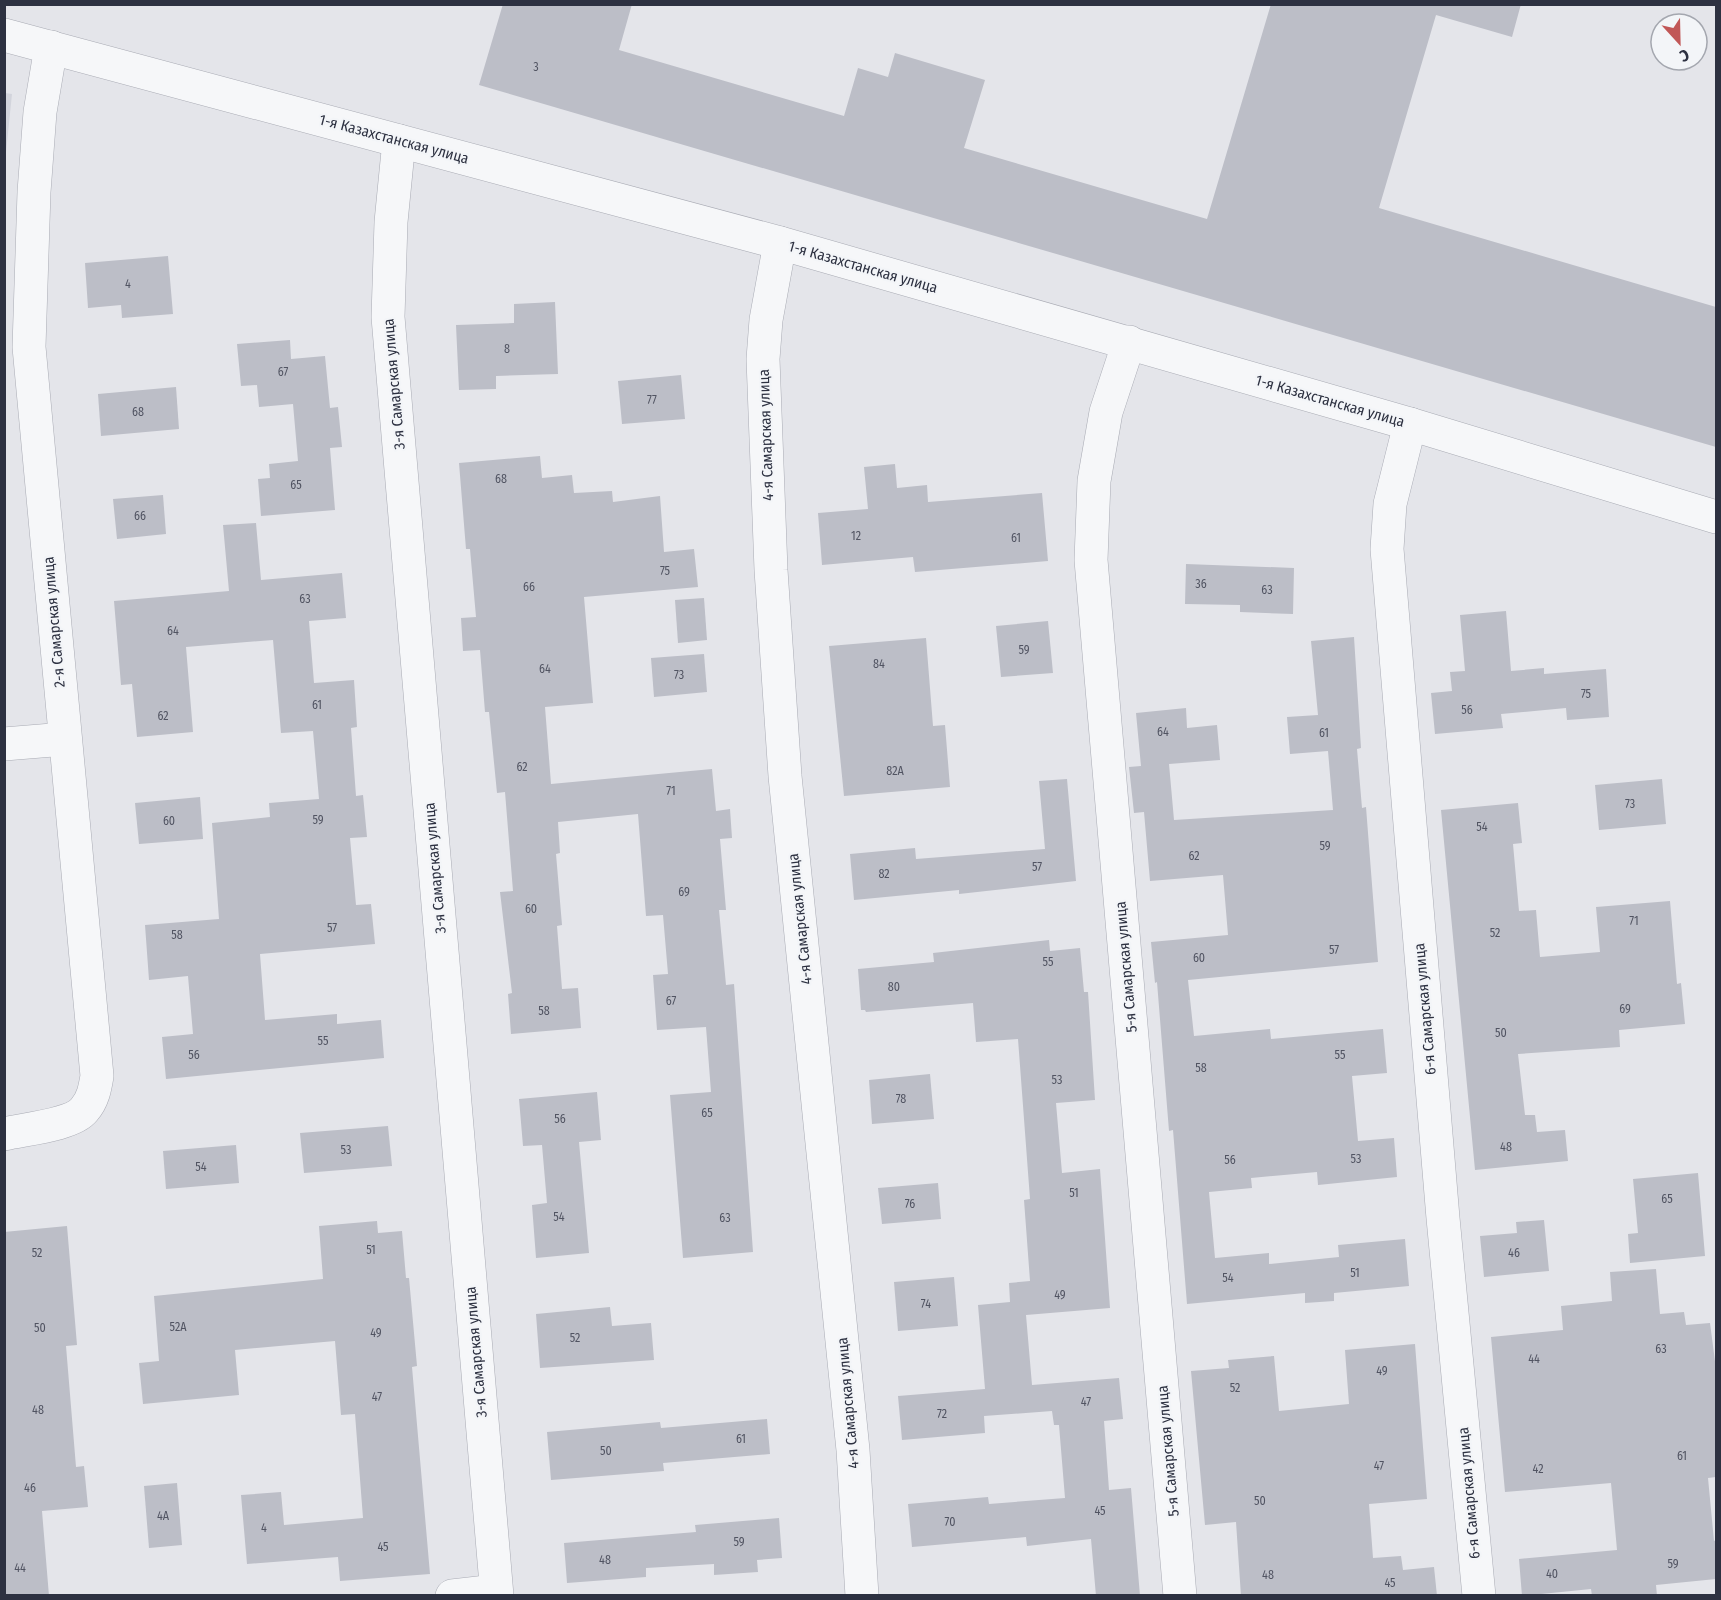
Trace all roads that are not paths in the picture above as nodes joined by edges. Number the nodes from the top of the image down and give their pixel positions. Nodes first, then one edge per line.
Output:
1 (4, 35) edge
2 (51, 47) junction
3 (399, 141) junction
4 (780, 243) junction
5 (1129, 342) junction
6 (1410, 424) junction
7 (1716, 517) edge
8 (65, 739) junction
9 (4, 744) edge
10 (4, 1134) edge
11 (496, 1594) edge
12 (452, 1596) edge
13 (862, 1596) edge
14 (1180, 1596) edge
15 (1479, 1596) edge

1 - 2 street, 1-я Казахстанская улица
2 - 3 street, 1-я Казахстанская улица
2 - 8 street, 2-я Самарская улица
3 - 4 street, 1-я Казахстанская улица
3 - 11 street, 3-я Самарская улица
4 - 5 street, 1-я Казахстанская улица
4 - 13 street, 4-я Самарская улица
5 - 6 street, 1-я Казахстанская улица
5 - 14 street, 5-я Самарская улица
6 - 7 street, 1-я Казахстанская улица
6 - 15 street, 6-я Самарская улица
8 - 9 street
8 - 10 street, 2-я Самарская улица
11 - 12 street

